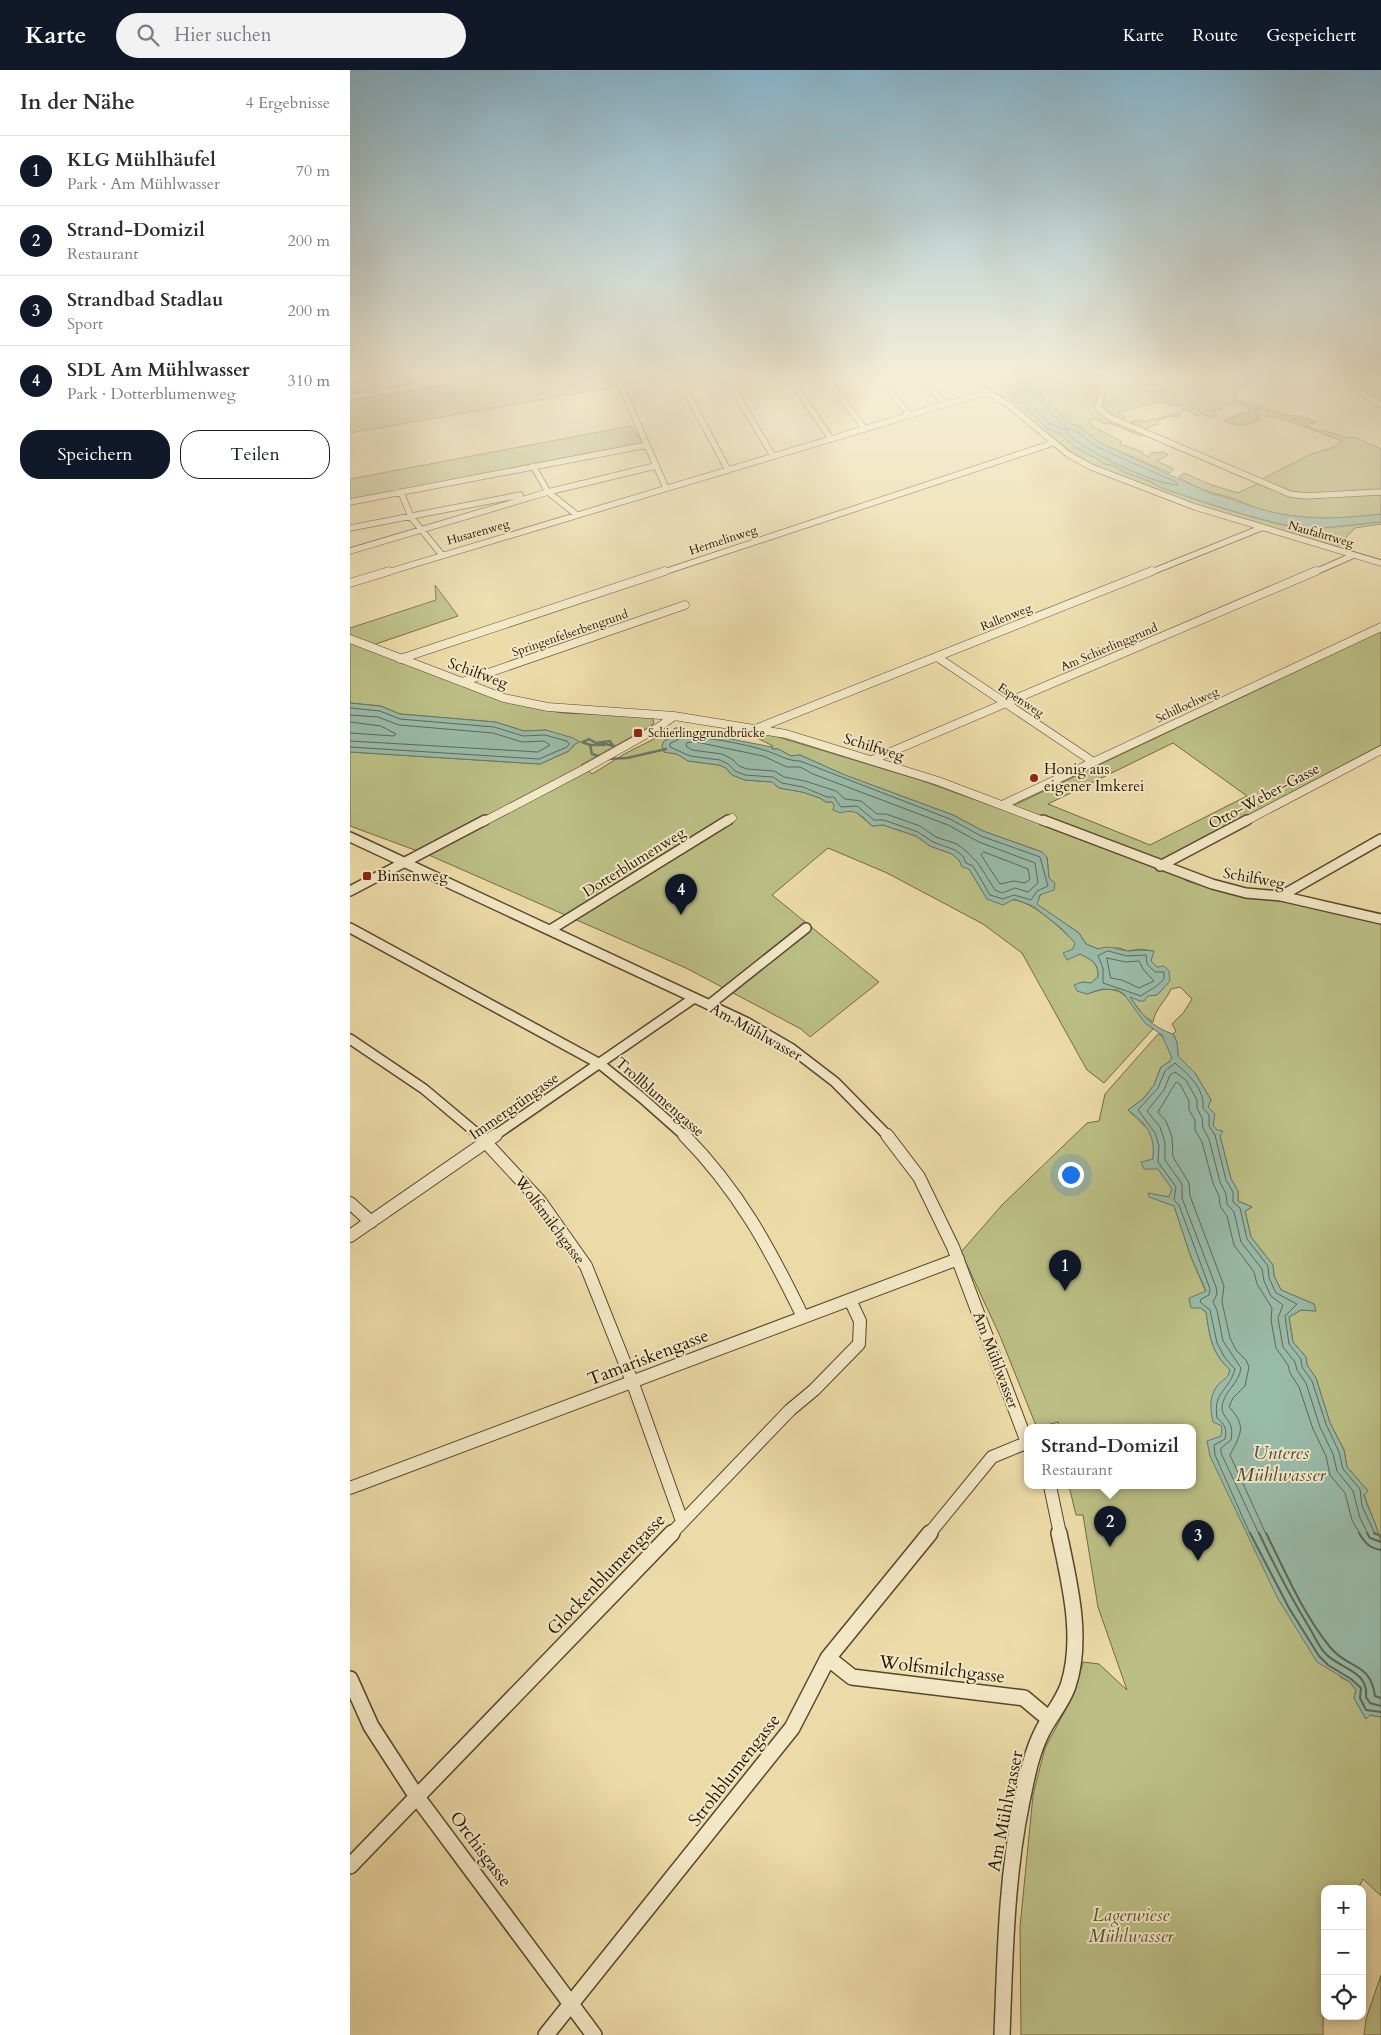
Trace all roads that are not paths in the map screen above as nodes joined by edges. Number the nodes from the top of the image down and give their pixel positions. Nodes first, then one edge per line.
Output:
1 (533, 466) edge
2 (655, 466) edge
3 (529, 467) edge
4 (652, 467) edge
5 (726, 467) edge
6 (739, 467) edge
7 (981, 467) edge
8 (1090, 467) edge
9 (1227, 467) edge
10 (728, 470) junction
11 (666, 488) junction
12 (401, 492) junction
13 (548, 492) junction
14 (1381, 492) edge
15 (350, 502) edge
16 (577, 515) junction
17 (411, 516) junction
18 (350, 528) edge
19 (1261, 528) junction
20 (420, 530) junction
21 (350, 552) edge
22 (442, 555) junction
23 (1354, 555) junction
24 (1381, 563) edge
25 (350, 583) edge
26 (685, 605) dead end
27 (1381, 627) edge
28 (350, 639) edge
29 (937, 657) junction
30 (400, 659) junction
31 (462, 682) junction
32 (1004, 704) junction
33 (674, 716) junction
34 (758, 728) junction
35 (1381, 750) edge
36 (872, 760) junction
37 (1092, 761) junction
38 (1002, 805) junction
39 (732, 818) dead end
40 (350, 837) edge
41 (1381, 839) edge
42 (406, 863) junction
43 (1160, 866) junction
44 (350, 891) edge
45 (1280, 896) junction
46 (1381, 918) edge
47 (350, 928) edge
48 (806, 928) dead end
49 (550, 930) junction
50 (694, 998) junction
51 (709, 1005) junction
52 (350, 1039) edge
53 (600, 1064) junction
54 (487, 1142) junction
55 (350, 1203) edge
56 (371, 1222) junction
57 (350, 1236) edge
58 (958, 1259) junction
59 (850, 1300) junction
60 (803, 1317) junction
61 (632, 1381) junction
62 (1024, 1436) edge
63 (1024, 1445) edge
64 (350, 1488) edge
65 (1051, 1489) edge
66 (682, 1521) junction
67 (828, 1658) junction
68 (350, 1680) edge
69 (1049, 1719) junction
70 (417, 1797) junction
71 (350, 1866) edge
72 (571, 2004) junction
73 (546, 2035) edge
74 (594, 2035) edge
75 (1002, 2035) edge

1 - 13 street
2 - 11 street
3 - 12 street
4 - 13 street
5 - 10 street
6 - 10 street, Husarenweg
7 - 30 street, Hermelinweg
8 - 19 street, Naufahrtweg
9 - 14 street
10 - 11 street, Husarenweg
11 - 16 street, Husarenweg
12 - 15 street
12 - 17 street
13 - 16 street
13 - 17 street
13 - 20 street
16 - 22 street, Husarenweg
17 - 18 street
17 - 20 street
19 - 23 street, Naufahrtweg
19 - 29 street, Rallenweg
20 - 21 street
20 - 22 street
22 - 25 street, Husarenweg
23 - 24 street, Naufahrtweg
23 - 32 street, Am Schierlinggrund
26 - 31 street, Springenfelserbengrund
27 - 37 street, Schillochweg
28 - 30 street, Schilfweg
29 - 32 street, Espenweg
29 - 34 street, Rallenweg
30 - 31 street, Schilfweg
31 - 33 street, Schilfweg
32 - 36 street, Am Schierlinggrund
32 - 37 street, Espenweg
33 - 34 street, Schilfweg
33 - 42 street
34 - 36 street, Schilfweg
35 - 43 street, Otto-Weber-Gasse
36 - 38 street, Schilfweg
37 - 38 street, Schillochweg
38 - 43 street, Schilfweg
39 - 49 street, Dotterblumenweg
40 - 42 street, Am Mühlwasser
41 - 45 street
42 - 44 street
42 - 49 street, Am Mühlwasser
43 - 45 street, Schilfweg
45 - 46 street, Schilfweg
47 - 53 street, Trollblumengasse
48 - 51 street
49 - 50 street, Am Mühlwasser
50 - 51 street, Am Mühlwasser
50 - 53 street, Immergrüngasse
51 - 58 street, Am Mühlwasser
52 - 54 street, Wolfsmilchgasse
53 - 54 street, Immergrüngasse
53 - 60 street, Trollblumengasse
54 - 56 street, Immergrüngasse
54 - 61 street, Wolfsmilchgasse
55 - 56 street
56 - 57 street, Immergrüngasse
58 - 59 street, Tamariskengasse
58 - 62 street, Am Mühlwasser
59 - 60 street, Tamariskengasse
59 - 66 street, Glockenblumengasse
60 - 61 street, Tamariskengasse
61 - 64 street, Tamariskengasse
61 - 66 street, Wolfsmilchgasse
63 - 67 street, Strohblumengasse
65 - 69 street, Am Mühlwasser
66 - 70 street, Glockenblumengasse
67 - 69 street, Wolfsmilchgasse
67 - 72 street, Strohblumengasse
68 - 70 street, Orchisgasse
69 - 75 street, Am Mühlwasser
70 - 71 street, Glockenblumengasse
70 - 72 street, Orchisgasse
72 - 73 street, Strohblumengasse
72 - 74 street, Orchisgasse

